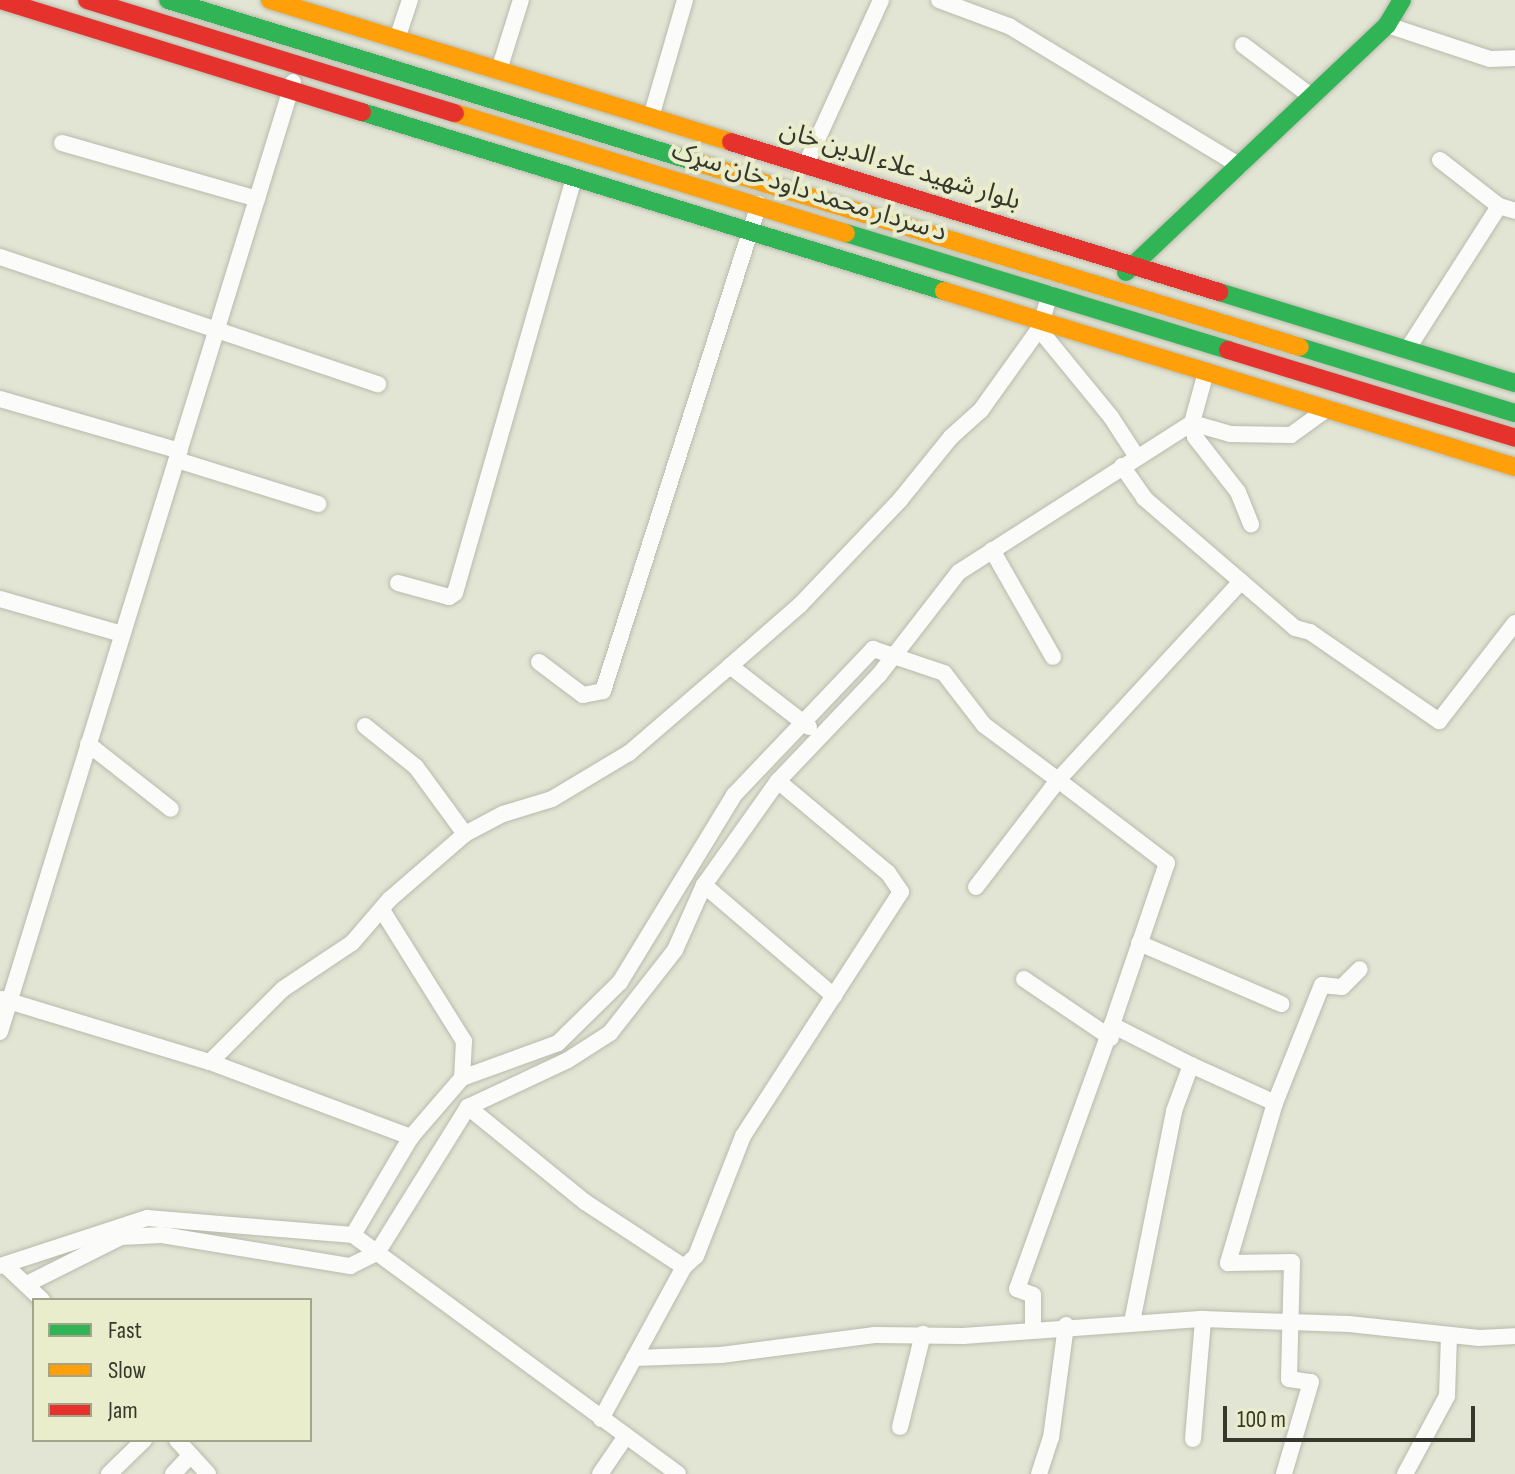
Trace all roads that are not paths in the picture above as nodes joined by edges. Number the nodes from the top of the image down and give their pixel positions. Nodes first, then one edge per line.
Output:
1 (0, 0) edge
2 (87, 0) edge
3 (168, 0) edge
4 (270, 0) edge
5 (410, 0) edge
6 (521, 0) edge
7 (685, 0) edge
8 (881, 0) edge
9 (939, 0) edge
10 (1402, 0) edge
11 (1387, 25) junction
12 (397, 39) junction
13 (1243, 45) dead end
14 (1515, 58) edge
15 (299, 64) junction
16 (499, 70) junction
17 (291, 89) junction
18 (1312, 97) junction
19 (651, 117) junction
20 (62, 143) dead end
21 (1440, 160) dead end
22 (806, 164) junction
23 (1240, 166) junction
24 (574, 177) junction
25 (257, 199) junction
26 (759, 204) junction
27 (1507, 209) edge
28 (750, 231) junction
29 (0, 257) edge
30 (1132, 265) junction
31 (1113, 289) junction
32 (1050, 294) junction
33 (1099, 308) junction
34 (1040, 325) junction
35 (218, 329) junction
36 (1407, 350) junction
37 (1206, 372) junction
38 (1515, 383) edge
39 (378, 384) dead end
40 (0, 399) edge
41 (1327, 409) junction
42 (1515, 413) edge
43 (1192, 423) junction
44 (1515, 438) edge
45 (179, 455) junction
46 (1129, 462) junction
47 (1515, 467) edge
48 (318, 504) dead end
49 (1251, 524) dead end
50 (992, 550) junction
51 (1241, 582) junction
52 (398, 583) dead end
53 (0, 599) edge
54 (1515, 623) edge
55 (122, 634) junction
56 (896, 653) junction
57 (1053, 657) dead end
58 (539, 662) dead end
59 (730, 666) junction
60 (802, 721) junction
61 (365, 726) dead end
62 (821, 736) junction
63 (88, 744) junction
64 (1058, 780) junction
65 (778, 781) junction
66 (171, 809) dead end
67 (465, 834) junction
68 (704, 885) junction
69 (976, 887) dead end
70 (382, 910) junction
71 (1139, 943) junction
72 (1360, 969) dead end
73 (1024, 979) dead end
74 (834, 996) junction
75 (5, 1000) edge
76 (1281, 1004) dead end
77 (0, 1032) edge
78 (1111, 1032) junction
79 (210, 1062) junction
80 (1191, 1065) junction
81 (462, 1078) junction
82 (1275, 1103) junction
83 (468, 1107) junction
84 (411, 1137) junction
85 (353, 1235) junction
86 (377, 1253) junction
87 (3, 1266) edge
88 (684, 1267) junction
89 (27, 1284) junction
90 (40, 1298) edge
91 (1203, 1319) junction
92 (1132, 1322) junction
93 (1294, 1322) junction
94 (1066, 1325) junction
95 (1033, 1330) junction
96 (923, 1334) junction
97 (1449, 1336) junction
98 (1515, 1336) edge
99 (634, 1358) junction
100 (601, 1419) junction
101 (900, 1427) dead end
102 (626, 1436) junction
103 (1193, 1439) dead end
104 (142, 1442) edge
105 (179, 1442) edge
106 (190, 1456) junction
107 (109, 1474) edge
108 (173, 1474) edge
109 (208, 1474) edge
110 (600, 1474) edge
111 (678, 1474) edge
112 (1039, 1474) edge
113 (1284, 1474) edge
114 (1405, 1474) edge

1 - 17 main road
2 - 15 main road, د سردار محمد داود خان سړک
3 - 31 main road, د سردار محمد داود خان سړک
4 - 12 main road, بلوار شهید علاء الدین خان
5 - 12 street
6 - 16 street
7 - 19 street
8 - 22 street
9 - 23 street
10 - 11 main road
11 - 14 street
11 - 18 main road
12 - 16 main road, بلوار شهید علاء الدین خان
13 - 18 street
15 - 17 street
15 - 26 main road, د سردار محمد داود خان سړک
16 - 19 main road, بلوار شهید علاء الدین خان
17 - 24 main road
17 - 25 street
18 - 23 main road
19 - 22 main road, بلوار شهید علاء الدین خان
20 - 25 street
21 - 27 street
22 - 30 main road, بلوار شهید علاء الدین خان
23 - 30 main road
24 - 28 main road
24 - 52 street
25 - 35 street
26 - 28 street
26 - 32 main road, د سردار محمد داود خان سړک
27 - 36 street
28 - 34 main road
28 - 58 street
29 - 35 street
30 - 31 main road
30 - 36 main road, بلوار شهید علاء الدین خان
31 - 33 main road
31 - 42 main road, د سردار محمد داود خان سړک
32 - 33 main road, د سردار محمد داود خان سړک
32 - 34 street
33 - 44 main road, د سردار محمد داود خان سړک
34 - 37 main road
34 - 46 street
34 - 59 street
35 - 39 street
35 - 45 street
36 - 38 main road, بلوار شهید علاء الدین خان
37 - 41 main road
37 - 43 street
40 - 45 street
41 - 43 street
41 - 47 main road
43 - 46 street
43 - 49 street
45 - 48 street
45 - 55 street
46 - 50 street
46 - 51 street
50 - 56 street
50 - 57 street
51 - 54 street
51 - 64 street
53 - 55 street
55 - 63 street
56 - 60 street
56 - 62 street
56 - 64 street
59 - 60 street
59 - 67 street
60 - 62 street
60 - 81 street
61 - 67 street
62 - 65 street
63 - 66 street
63 - 75 street
64 - 69 street
64 - 71 street
65 - 68 street
65 - 74 street
67 - 70 street
68 - 74 street
68 - 83 street
70 - 79 street
70 - 81 street
71 - 76 street
71 - 78 street
72 - 82 street
73 - 78 street
74 - 88 street
75 - 77 street
75 - 79 street
78 - 80 street
78 - 95 street
79 - 84 street
80 - 82 street
80 - 92 street
81 - 84 street
82 - 93 street
83 - 86 street
83 - 88 street
84 - 85 street
85 - 86 street
85 - 87 street
86 - 89 street
86 - 100 street
87 - 89 street
88 - 99 street
89 - 90 street
91 - 92 street
91 - 93 street
91 - 103 street
92 - 94 street
93 - 97 street
93 - 113 street
94 - 95 street
94 - 112 street
95 - 96 street
96 - 99 street
96 - 101 street
97 - 98 street
97 - 114 street
99 - 100 street
100 - 102 street
102 - 110 street
102 - 111 street
104 - 107 street
105 - 106 street
106 - 108 street
106 - 109 street

